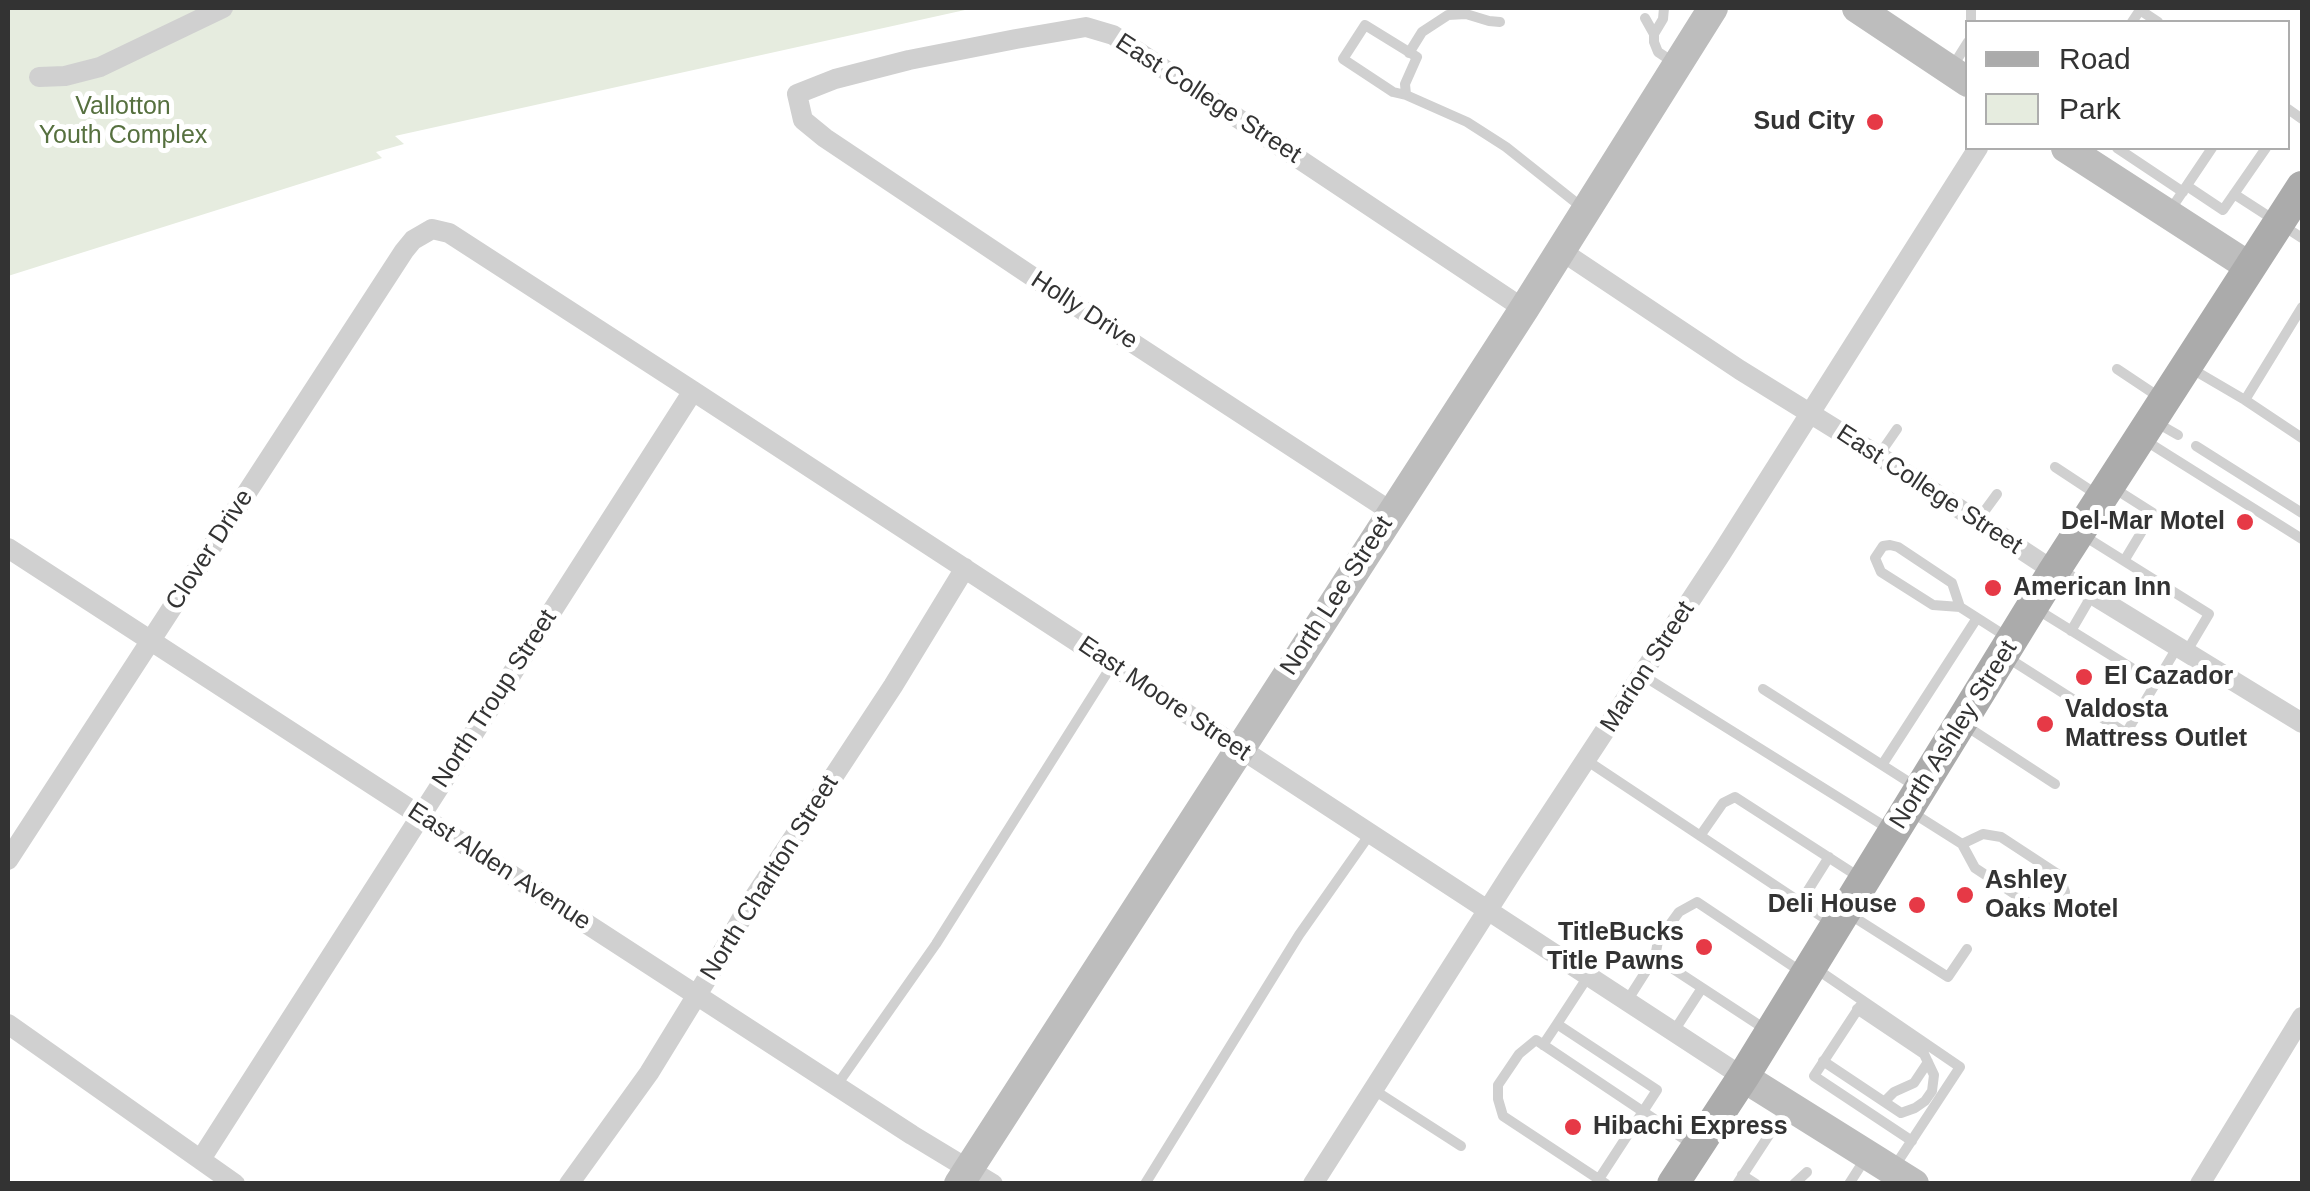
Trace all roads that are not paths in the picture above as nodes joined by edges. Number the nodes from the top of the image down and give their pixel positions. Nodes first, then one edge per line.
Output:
1 (224, 8) edge
2 (1664, 8) edge
3 (1713, 8) edge
4 (1857, 8) edge
5 (1644, 18) dead end
6 (2133, 20) edge
7 (2155, 20) edge
8 (1500, 22) dead end
9 (1654, 34) junction
10 (1409, 53) junction
11 (1677, 64) junction
12 (1959, 76) edge
13 (39, 77) dead end
14 (796, 94) joint
15 (1406, 95) junction
16 (1977, 150) edge
17 (2075, 150) edge
18 (2211, 150) edge
19 (2265, 150) edge
20 (2102, 156) edge
21 (2302, 187) edge
22 (2234, 194) junction
23 (2179, 197) junction
24 (1586, 210) junction
25 (2291, 231) edge
26 (413, 240) joint
27 (1560, 250) junction
28 (2250, 268) junction
29 (2302, 307) edge
30 (1524, 309) junction
31 (2187, 366) junction
32 (2117, 369) dead end
33 (694, 391) junction
34 (2245, 400) junction
35 (1809, 413) junction
36 (2159, 423) junction
37 (1897, 428) dead end
38 (2302, 438) edge
39 (1879, 456) junction
40 (2055, 467) dead end
41 (2194, 472) junction
42 (2106, 492) junction
43 (1997, 494) dead end
44 (1392, 512) junction
45 (2302, 512) edge
46 (1978, 520) junction
47 (2079, 532) junction
48 (2302, 539) edge
49 (8, 548) edge
50 (2124, 561) junction
51 (965, 568) junction
52 (2054, 571) junction
53 (2092, 595) junction
54 (1960, 607) junction
55 (2033, 607) junction
56 (1976, 618) junction
57 (2072, 630) junction
58 (151, 640) junction
59 (2008, 647) junction
60 (2183, 649) junction
61 (1113, 664) junction
62 (1642, 674) junction
63 (2156, 683) junction
64 (1762, 690) dead end
65 (1961, 723) junction
66 (2302, 723) edge
67 (1239, 748) junction
68 (1586, 760) junction
69 (1882, 766) junction
70 (2056, 784) dead end
71 (1907, 811) junction
72 (421, 816) junction
73 (1371, 833) junction
74 (1700, 836) junction
75 (1962, 844) junction
76 (1829, 857) junction
77 (8, 860) edge
78 (1864, 880) junction
79 (1800, 903) junction
80 (1490, 910) junction
81 (1840, 918) junction
82 (1967, 949) dead end
83 (1655, 957) junction
84 (1808, 970) junction
85 (1589, 976) junction
86 (1702, 988) junction
87 (697, 994) junction
88 (1628, 1001) junction
89 (1860, 1005) junction
90 (2302, 1016) edge
91 (8, 1024) edge
92 (1557, 1024) junction
93 (1674, 1031) junction
94 (1770, 1032) junction
95 (1543, 1045) junction
96 (1823, 1062) junction
97 (1928, 1062) junction
98 (1743, 1077) junction
99 (836, 1086) junction
100 (1374, 1090) junction
101 (1885, 1101) junction
102 (1788, 1105) junction
103 (1643, 1112) junction
104 (1912, 1141) junction
105 (1460, 1146) dead end
106 (1697, 1148) junction
107 (200, 1159) junction
108 (1891, 1169) edge
109 (973, 1178) edge
110 (1740, 1179) edge
111 (1603, 1181) edge
112 (1677, 1182) edge
113 (235, 1184) edge
114 (569, 1184) edge
115 (1145, 1184) edge
116 (1313, 1184) edge
117 (1756, 1184) edge
118 (1849, 1184) edge
119 (2200, 1184) edge

1 - 13 street
2 - 9 lane
3 - 11 street, North Lee Street
4 - 12 street
5 - 9 lane
6 - 7 lane
8 - 10 lane
9 - 11 lane
10 - 15 lane
10 - 15 lane
11 - 24 street, North Lee Street
14 - 30 street, East College Street
14 - 44 street, Holly Drive
15 - 24 lane
16 - 35 street, Marion Street
17 - 20 street
18 - 23 lane
19 - 22 lane
20 - 23 street
21 - 25 main road, North Ashley Street
22 - 23 lane
22 - 25 lane
23 - 28 street
24 - 27 street, North Lee Street
25 - 28 main road, North Ashley Street
26 - 33 street, East Moore Street
26 - 58 street, Clover Drive
27 - 30 street, North Lee Street
27 - 35 street, East College Street
28 - 31 main road, North Ashley Street
29 - 34 lane
30 - 44 street, North Lee Street
31 - 34 lane
31 - 36 main road, North Ashley Street
32 - 36 lane
33 - 51 street, East Moore Street
33 - 72 street, North Troup Street
34 - 38 lane
35 - 39 street, East College Street
35 - 62 street, Marion Street
36 - 41 lane
36 - 42 main road, North Ashley Street
37 - 39 lane
39 - 46 street, East College Street
40 - 42 lane
41 - 45 lane
41 - 48 lane
42 - 47 main road, North Ashley Street
42 - 50 lane
43 - 46 lane
44 - 67 street, North Lee Street
46 - 52 street, East College Street
47 - 50 lane
47 - 52 main road, North Ashley Street
49 - 58 street, East Alden Avenue
50 - 60 lane
51 - 61 street, East Moore Street
51 - 87 street, North Charlton Street
52 - 53 street, East College Street
52 - 55 main road, North Ashley Street
53 - 57 lane
53 - 60 street, East College Street
54 - 54 lane
54 - 56 lane
55 - 57 lane
55 - 59 main road, North Ashley Street
56 - 59 lane
56 - 69 lane
57 - 63 lane
58 - 72 street, East Alden Avenue
58 - 77 street, Clover Drive
59 - 63 lane
59 - 65 main road, North Ashley Street
60 - 63 lane
60 - 66 street, East College Street
61 - 67 street, East Moore Street
61 - 99 lane
62 - 68 street, Marion Street
62 - 71 lane
64 - 69 lane
65 - 70 lane
65 - 71 main road, North Ashley Street
67 - 73 street, East Moore Street
67 - 109 street, North Lee Street
68 - 74 lane
68 - 80 street, Marion Street
69 - 71 lane
71 - 75 lane
71 - 78 main road, North Ashley Street
72 - 87 street, East Alden Avenue
72 - 107 street, North Troup Street
73 - 80 street, East Moore Street
73 - 115 lane
74 - 76 lane
74 - 79 lane
75 - 75 lane
76 - 78 lane
76 - 79 lane
78 - 81 main road, North Ashley Street
79 - 81 lane
80 - 85 street, East Moore Street
80 - 100 street, Marion Street
81 - 82 lane
81 - 84 main road, North Ashley Street
83 - 84 lane
83 - 86 lane
83 - 88 lane
84 - 89 lane
84 - 94 main road, North Ashley Street
85 - 88 street, East Moore Street
85 - 92 lane
86 - 93 lane
86 - 94 lane
87 - 99 street, East Alden Avenue
87 - 114 street, North Charlton Street
88 - 93 street, East Moore Street
89 - 96 lane
89 - 97 lane
89 - 104 lane
90 - 119 street
91 - 107 street
92 - 95 lane
92 - 103 lane
93 - 98 street, East Moore Street
94 - 98 main road, North Ashley Street
95 - 103 lane
95 - 111 lane
96 - 101 lane
96 - 104 lane
97 - 101 lane
97 - 101 lane
98 - 102 street, East Moore Street
98 - 106 main road, North Ashley Street
99 - 109 street, East Alden Avenue
100 - 105 lane
100 - 116 street, Marion Street
102 - 108 street, East Moore Street
102 - 110 lane
103 - 106 lane
103 - 111 lane
104 - 108 lane
106 - 112 main road, North Ashley Street
107 - 113 street
108 - 118 lane
110 - 117 lane

